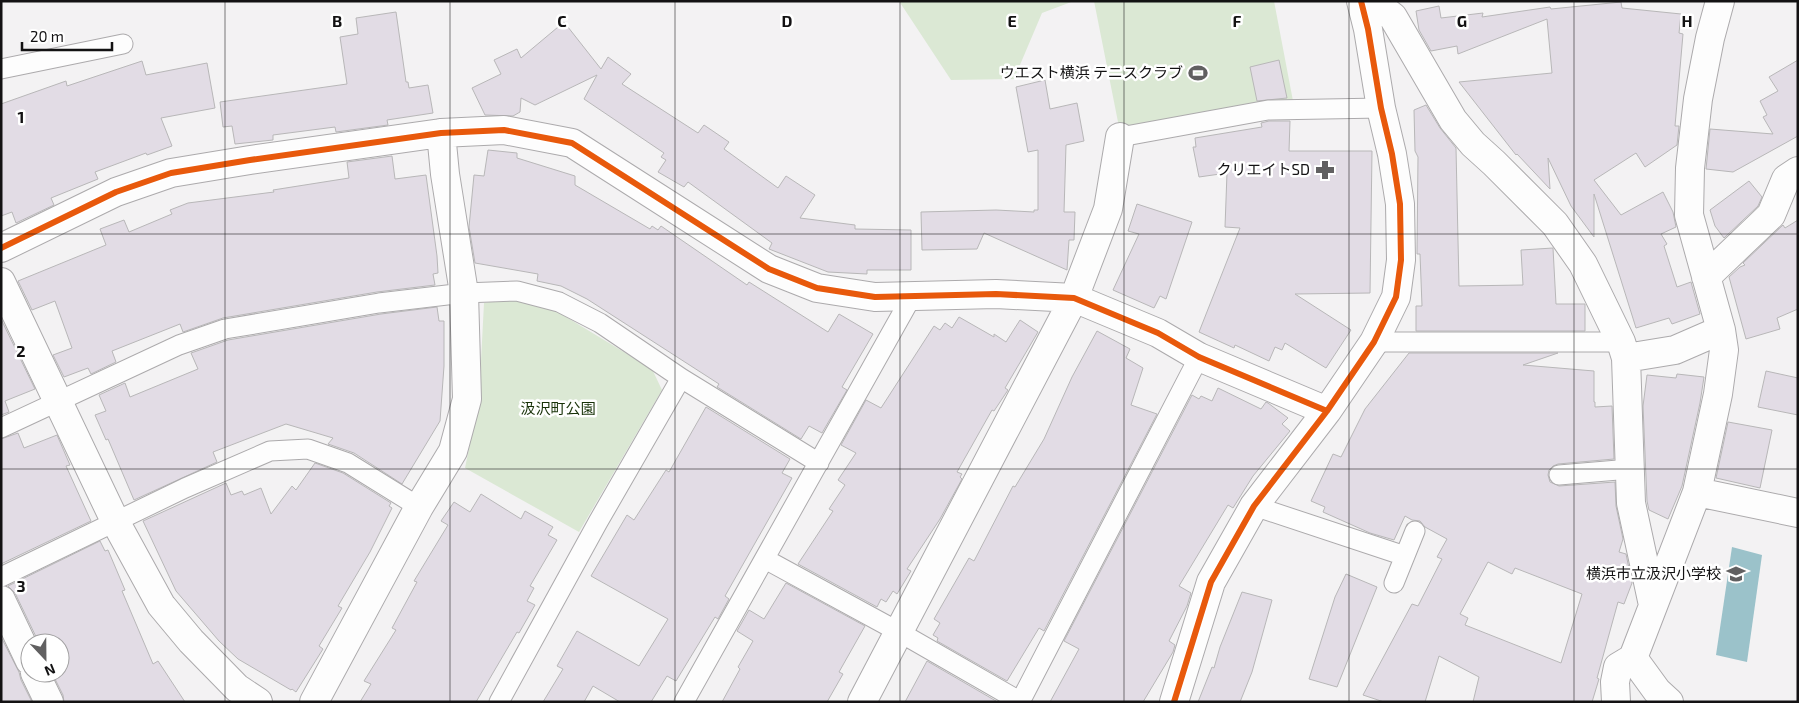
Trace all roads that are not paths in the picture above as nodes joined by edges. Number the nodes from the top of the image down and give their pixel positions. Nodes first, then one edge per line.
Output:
1 (1361, 1) edge
2 (1373, 1) edge
3 (1720, 1) edge
4 (124, 44) dead end
5 (1, 69) edge
6 (1381, 108) junction
7 (441, 133) junction
8 (1120, 136) joint
9 (1798, 171) edge
10 (1, 248) edge
11 (1706, 277) junction
12 (1, 282) edge
13 (464, 294) junction
14 (912, 296) junction
15 (1074, 298) junction
16 (1720, 330) junction
17 (1374, 342) junction
18 (1624, 350) junction
19 (1199, 357) junction
20 (681, 378) junction
21 (58, 402) junction
22 (1327, 411) junction
23 (1, 428) edge
24 (818, 463) junction
25 (1630, 469) junction
26 (1559, 475) dead end
27 (1697, 492) junction
28 (1254, 506) junction
29 (419, 507) junction
30 (1798, 513) edge
31 (115, 521) junction
32 (1415, 531) dead end
33 (1405, 556) junction
34 (765, 559) junction
35 (1, 577) edge
36 (1394, 583) dead end
37 (1, 600) edge
38 (1652, 605) junction
39 (899, 632) junction
40 (20, 640) edge
41 (1633, 658) junction
42 (40, 683) edge
43 (49, 702) edge
44 (258, 702) edge
45 (314, 702) edge
46 (499, 702) edge
47 (684, 702) edge
48 (862, 702) edge
49 (1021, 702) edge
50 (1174, 702) edge
51 (1616, 702) edge
52 (1669, 702) edge

1 - 6 street
2 - 18 street
3 - 11 street
4 - 5 lane
6 - 8 lane
6 - 17 street
7 - 10 street
7 - 13 street
7 - 14 street
8 - 15 street
9 - 11 street
11 - 16 street
12 - 21 street
13 - 20 lane
13 - 21 lane
13 - 29 street
14 - 15 street
14 - 24 lane
15 - 19 street
15 - 39 street
16 - 18 street
16 - 27 street
17 - 18 lane
17 - 22 street
18 - 25 street
19 - 22 street
19 - 49 lane
20 - 24 lane
20 - 46 lane
21 - 23 lane
21 - 31 street
22 - 28 street
24 - 34 lane
25 - 26 lane
25 - 38 street
27 - 30 street
27 - 38 street
28 - 33 lane
28 - 50 street
29 - 31 lane
29 - 45 street
31 - 35 lane
31 - 44 street
32 - 33 lane
33 - 36 lane
34 - 39 lane
34 - 47 lane
37 - 40 street
38 - 41 street
39 - 48 street
39 - 49 lane
41 - 51 street
41 - 52 street
42 - 43 street

